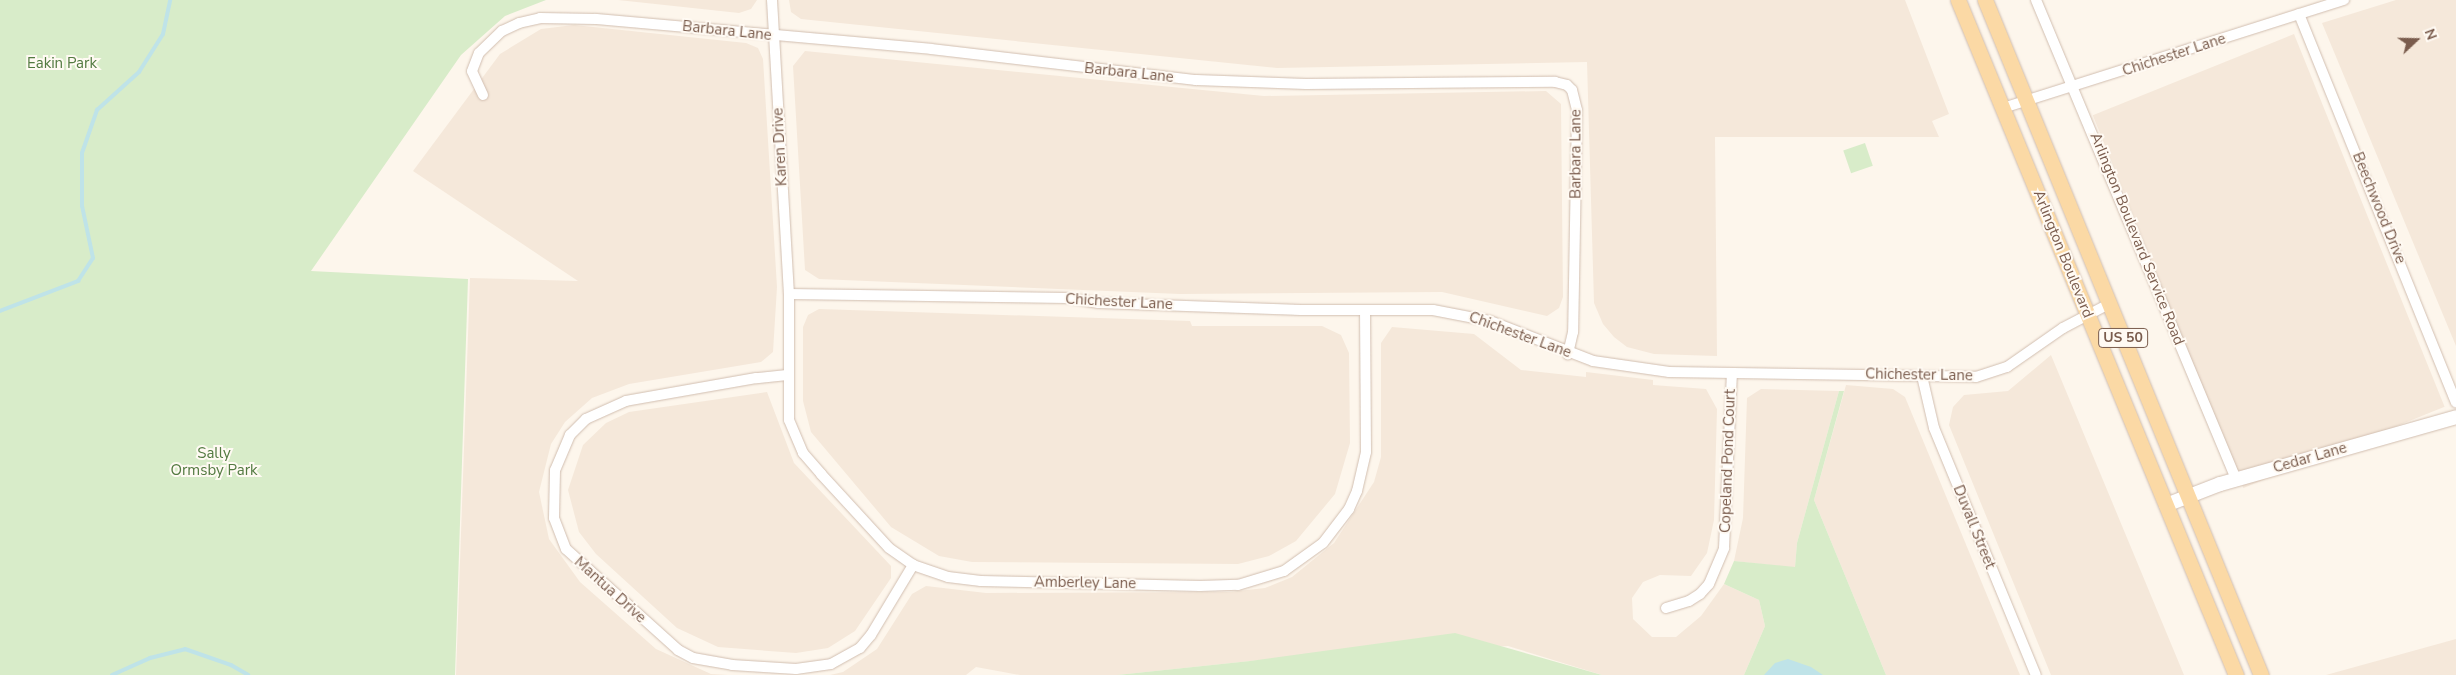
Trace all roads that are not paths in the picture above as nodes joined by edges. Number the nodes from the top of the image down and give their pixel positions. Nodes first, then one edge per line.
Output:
1 (772, 0) edge
2 (1958, 0) edge
3 (1985, 0) edge
4 (2036, 0) edge
5 (2344, 0) edge
6 (2299, 14) junction
7 (774, 36) junction
8 (2074, 87) junction
9 (483, 95) dead end
10 (2026, 101) junction
11 (2003, 108) junction
12 (789, 294) junction
13 (2109, 304) junction
14 (1365, 310) junction
15 (2087, 314) junction
16 (1568, 354) junction
17 (1732, 374) junction
18 (787, 375) junction
19 (1922, 376) junction
20 (2456, 402) edge
21 (2456, 417) edge
22 (2236, 479) junction
23 (2188, 496) junction
24 (2166, 505) junction
25 (913, 565) junction
26 (1666, 608) dead end
27 (2036, 675) edge
28 (2236, 675) edge
29 (2261, 675) edge

1 - 7 street, Karen Drive
2 - 11 main road, Arlington Boulevard / US 50
3 - 10 main road, Arlington Boulevard / US 50
4 - 8 street, Arlington Boulevard Service Road
5 - 6 street, Chichester Lane
6 - 8 street, Chichester Lane
6 - 20 street, Beechwood Drive
7 - 9 street, Barbara Lane
7 - 12 street, Karen Drive
7 - 16 street, Barbara Lane
8 - 10 street, Chichester Lane
8 - 22 street, Arlington Boulevard Service Road
10 - 11 street, Chichester Lane
10 - 13 main road, Arlington Boulevard / US 50
11 - 15 main road, Arlington Boulevard / US 50
12 - 14 street, Chichester Lane
12 - 18 street, Amberley Lane
13 - 15 street, Chichester Lane
13 - 23 main road, Arlington Boulevard / US 50
14 - 16 street, Chichester Lane
14 - 25 street, Amberley Lane
15 - 19 street, Chichester Lane
15 - 24 main road, Arlington Boulevard / US 50
16 - 17 street, Chichester Lane
17 - 19 street, Chichester Lane
17 - 26 street, Copeland Pond Court
18 - 25 street, Amberley Lane
18 - 25 street, Mantua Drive
19 - 27 street, Duvall Street
21 - 22 main road, Cedar Lane
22 - 23 main road, Cedar Lane
23 - 24 main road, Cedar Lane
23 - 29 main road, Arlington Boulevard / US 50
24 - 28 main road, Arlington Boulevard / US 50

